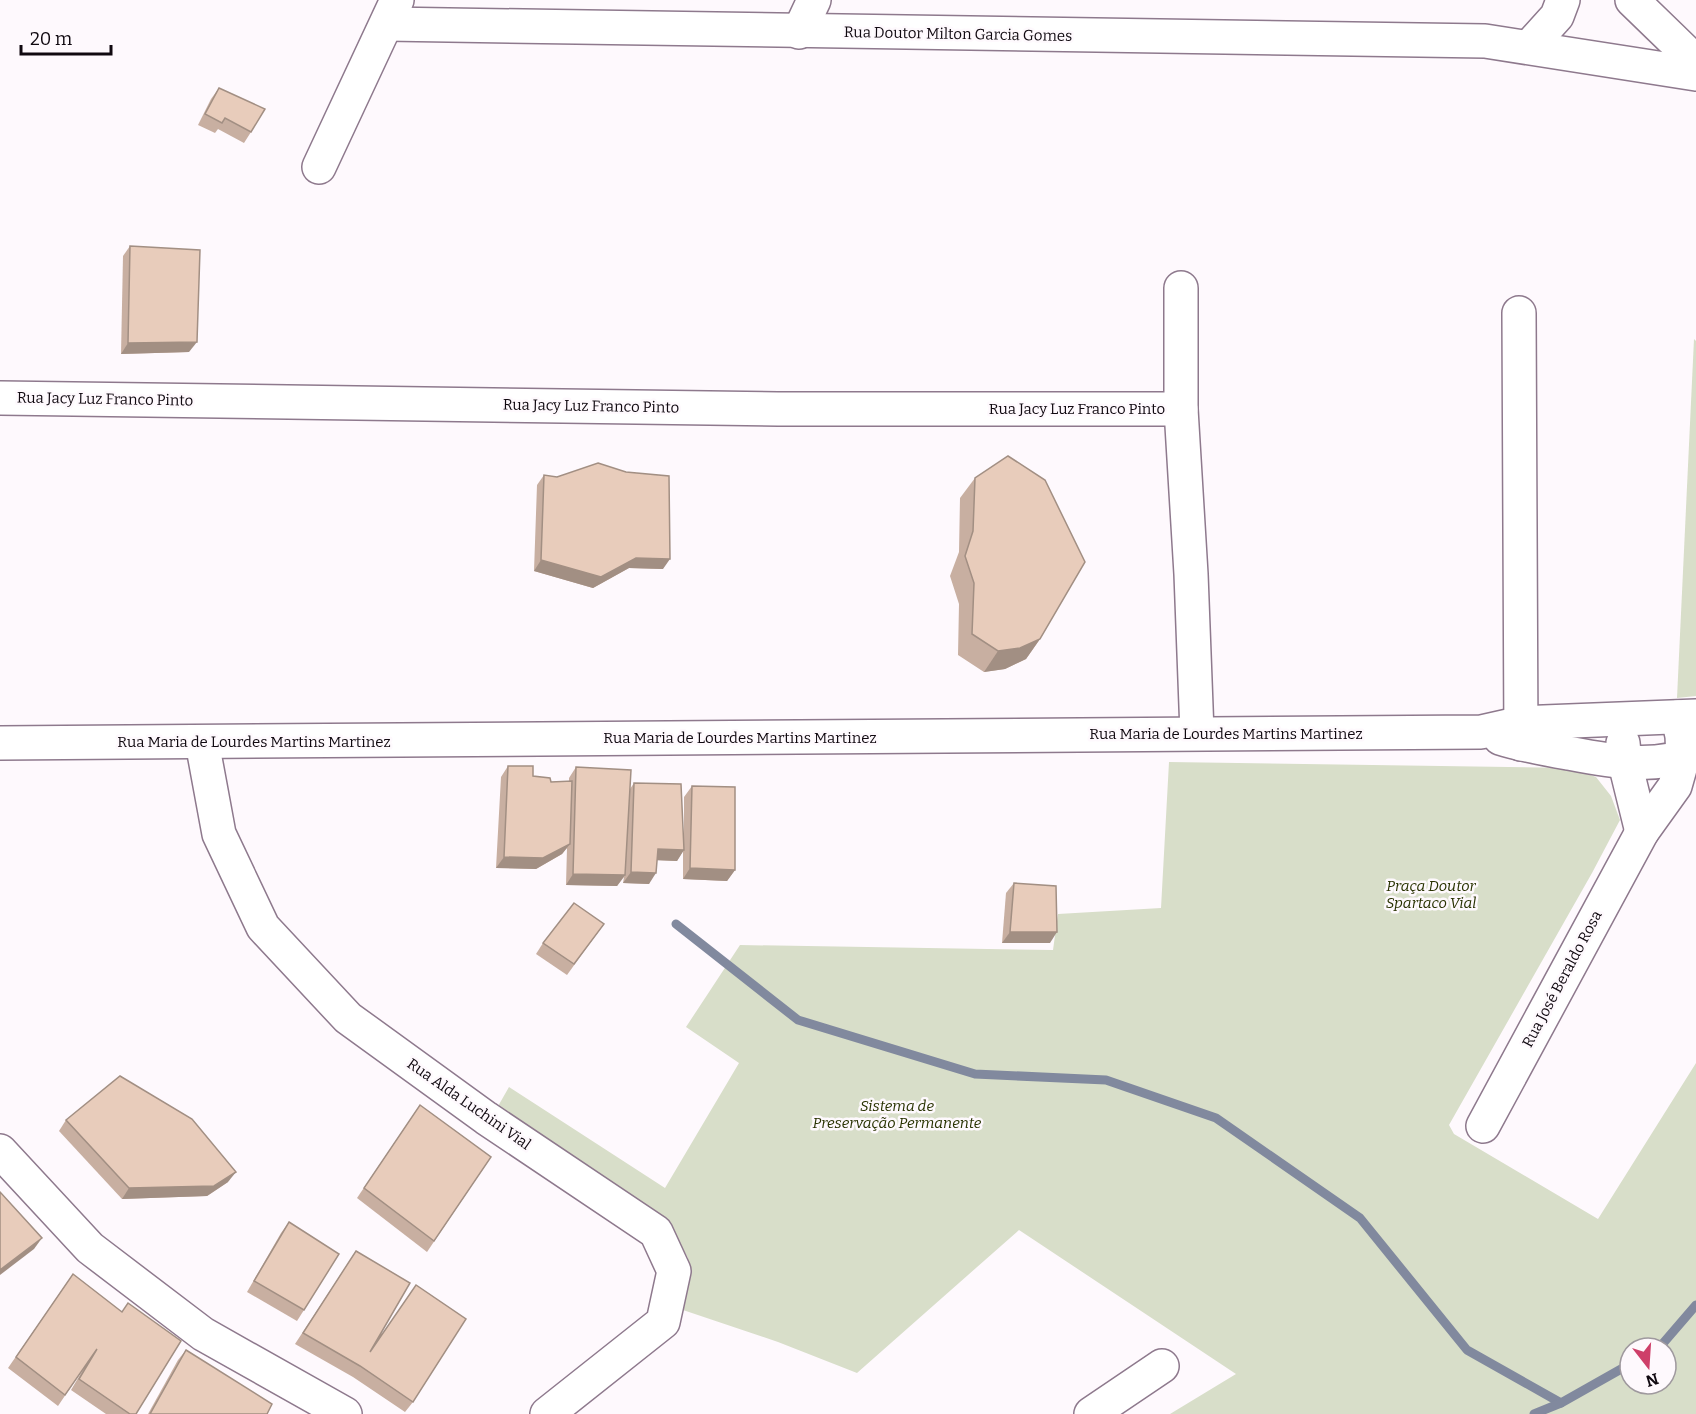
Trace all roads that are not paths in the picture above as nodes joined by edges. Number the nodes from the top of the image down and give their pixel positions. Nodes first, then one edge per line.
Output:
1 (814, 0) edge
2 (1563, 0) edge
3 (1632, 0) edge
4 (392, 12) edge
5 (799, 32) junction
6 (1529, 47) junction
7 (1696, 62) edge
8 (1696, 74) edge
9 (319, 167) dead end
10 (1181, 288) dead end
11 (1519, 313) dead end
12 (0, 398) edge
13 (1181, 409) junction
14 (1687, 717) edge
15 (1639, 719) junction
16 (1197, 734) junction
17 (1521, 734) junction
18 (202, 742) junction
19 (0, 743) edge
20 (1689, 755) edge
21 (1625, 763) junction
22 (1642, 832) junction
23 (1483, 1126) dead end
24 (0, 1151) edge
25 (1162, 1366) dead end
26 (345, 1414) edge
27 (547, 1414) edge
28 (1091, 1414) edge

1 - 5 street
2 - 6 street
3 - 7 street
4 - 5 street, Rua Doutor Milton Garcia Gomes
4 - 9 street
5 - 6 street, Rua Doutor Milton Garcia Gomes
6 - 8 street, Rua Doutor Milton Garcia Gomes
10 - 13 street
11 - 17 street
12 - 13 street, Rua Jacy Luz Franco Pinto
13 - 16 street
14 - 15 street, Rua Maria de Lourdes Martins Martinez
14 - 20 street, Rua José Beraldo Rosa
15 - 17 street, Rua Maria de Lourdes Martins Martinez
15 - 21 street
16 - 17 street, Rua Maria de Lourdes Martins Martinez
16 - 18 street, Rua Maria de Lourdes Martins Martinez
17 - 21 street, Rua Maria de Lourdes Martins Martinez
18 - 19 street, Rua Maria de Lourdes Martins Martinez
18 - 27 street, Rua Alda Luchini Vial
20 - 21 street, Rua Maria de Lourdes Martins Martinez
20 - 22 street, Rua José Beraldo Rosa
21 - 22 street
22 - 23 street, Rua José Beraldo Rosa
24 - 26 street
25 - 28 street

